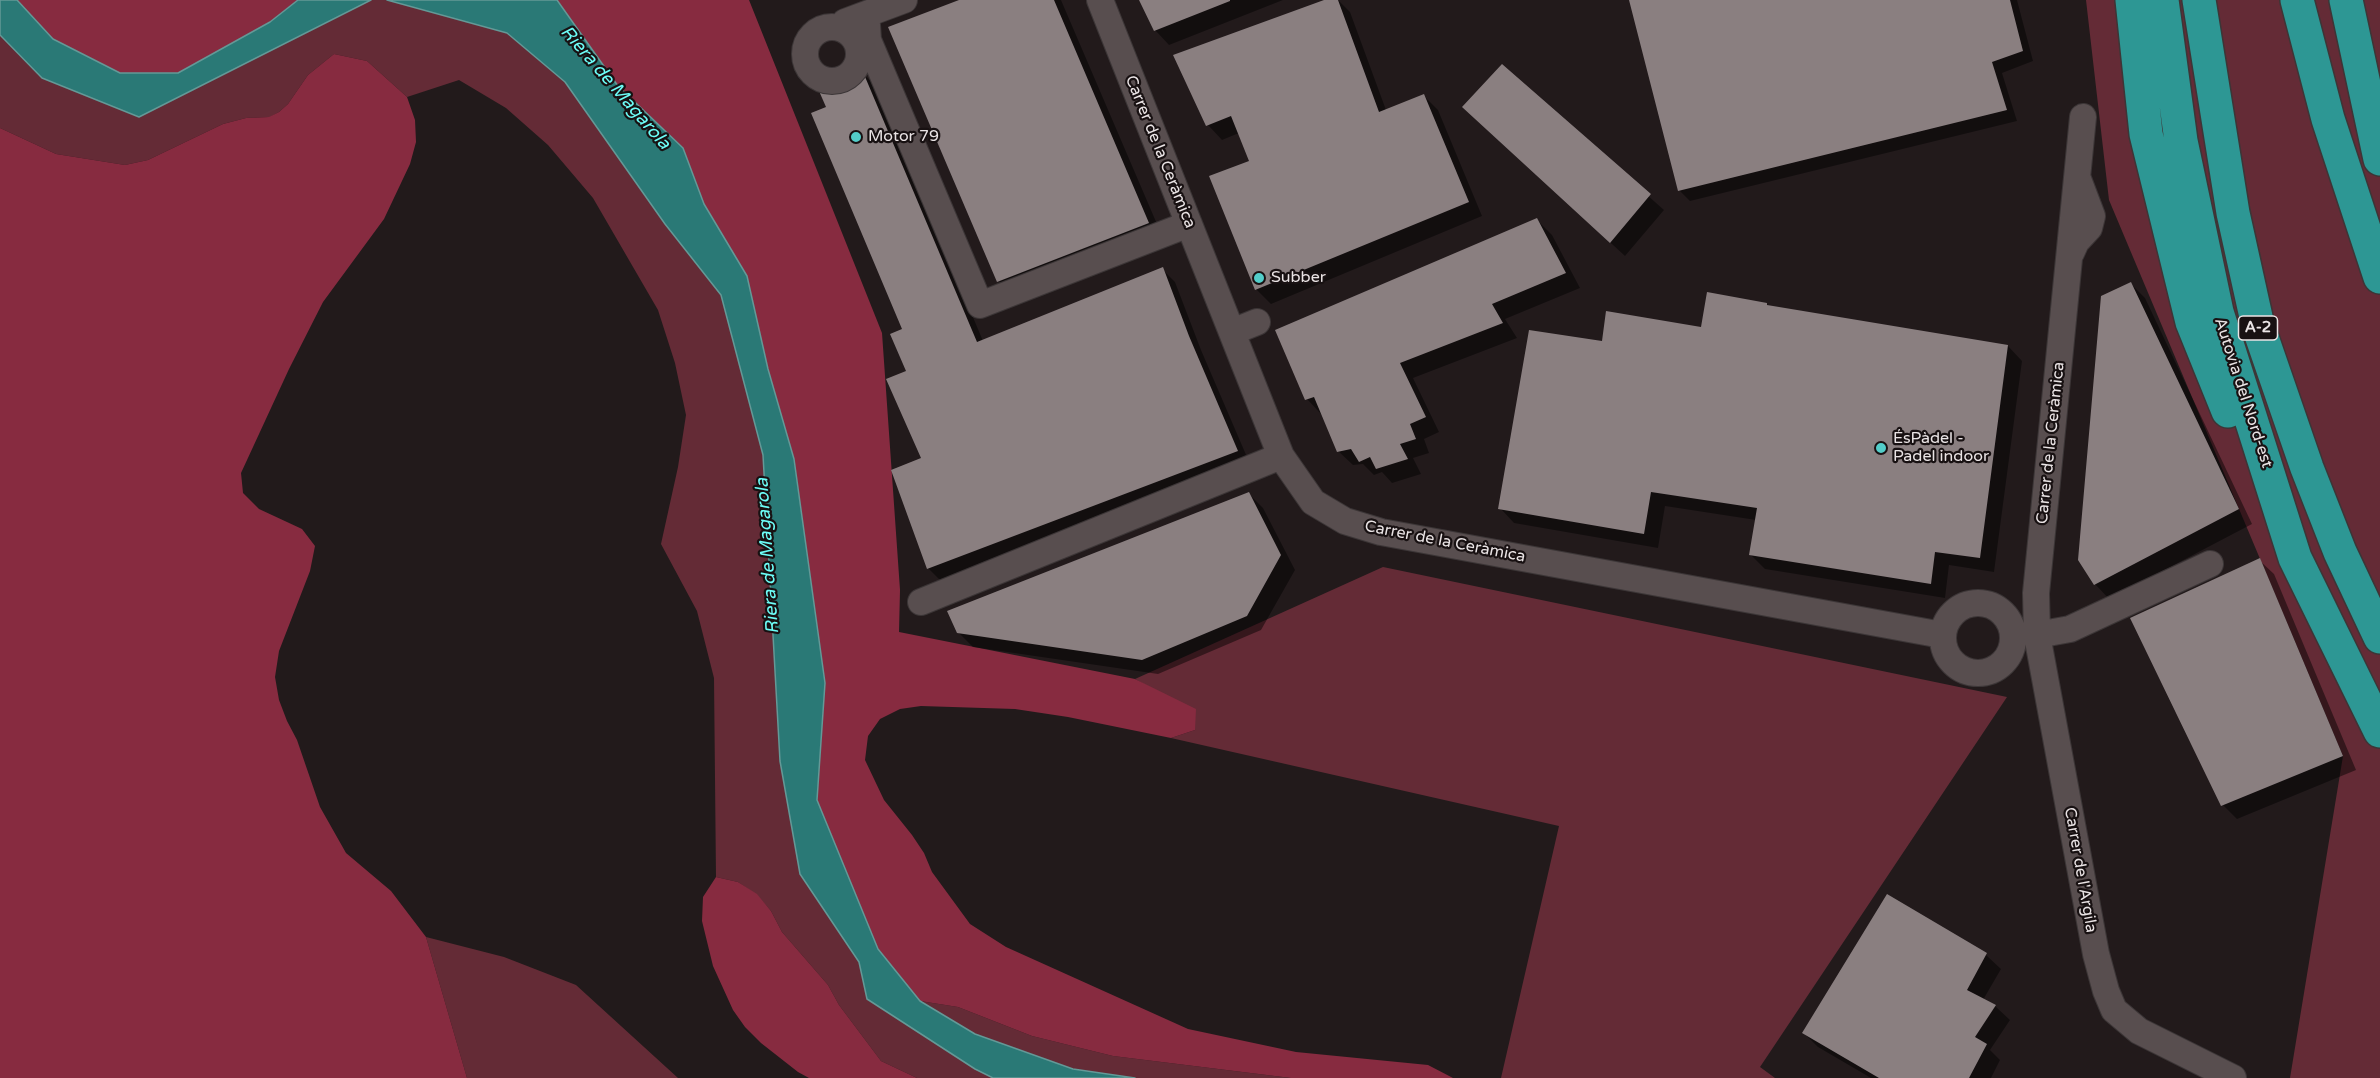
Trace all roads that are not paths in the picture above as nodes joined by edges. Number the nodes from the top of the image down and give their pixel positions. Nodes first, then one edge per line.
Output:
1 (904, 0) edge
2 (1100, 0) edge
3 (2132, 0) edge
4 (2162, 0) edge
5 (2199, 0) edge
6 (2297, 0) edge
7 (2346, 0) edge
8 (865, 28) junction
9 (2083, 117) dead end
10 (2380, 159) edge
11 (1189, 224) junction
12 (2380, 277) edge
13 (1257, 322) dead end
14 (1232, 332) junction
15 (1281, 456) junction
16 (2295, 558) junction
17 (2210, 564) dead end
18 (2036, 593) junction
19 (921, 602) dead end
20 (2003, 613) junction
21 (1942, 635) junction
22 (2037, 635) junction
23 (2380, 637) edge
24 (2012, 648) junction
25 (2043, 668) junction
26 (2380, 731) edge
27 (2233, 1078) edge

1 - 8 street
2 - 11 street, Carrer de la Ceràmica
3 - 16 highway
4 - 16 highway, Autovia del Nord-est / A-2
5 - 23 highway, A-2
6 - 12 highway
7 - 10 highway
8 - 8 street
8 - 11 street
9 - 18 street, Carrer de la Ceràmica
11 - 14 street, Carrer de la Ceràmica
13 - 14 street
14 - 15 street, Carrer de la Ceràmica
15 - 19 street
15 - 21 street, Carrer de la Ceràmica
16 - 26 highway, Autovia del Nord-est / A-2
17 - 22 street
18 - 20 street
18 - 22 street, Carrer de l'Argila
20 - 21 street
20 - 24 street
21 - 24 street
22 - 25 street, Carrer de l'Argila
24 - 25 street
25 - 27 street, Carrer de l'Argila

